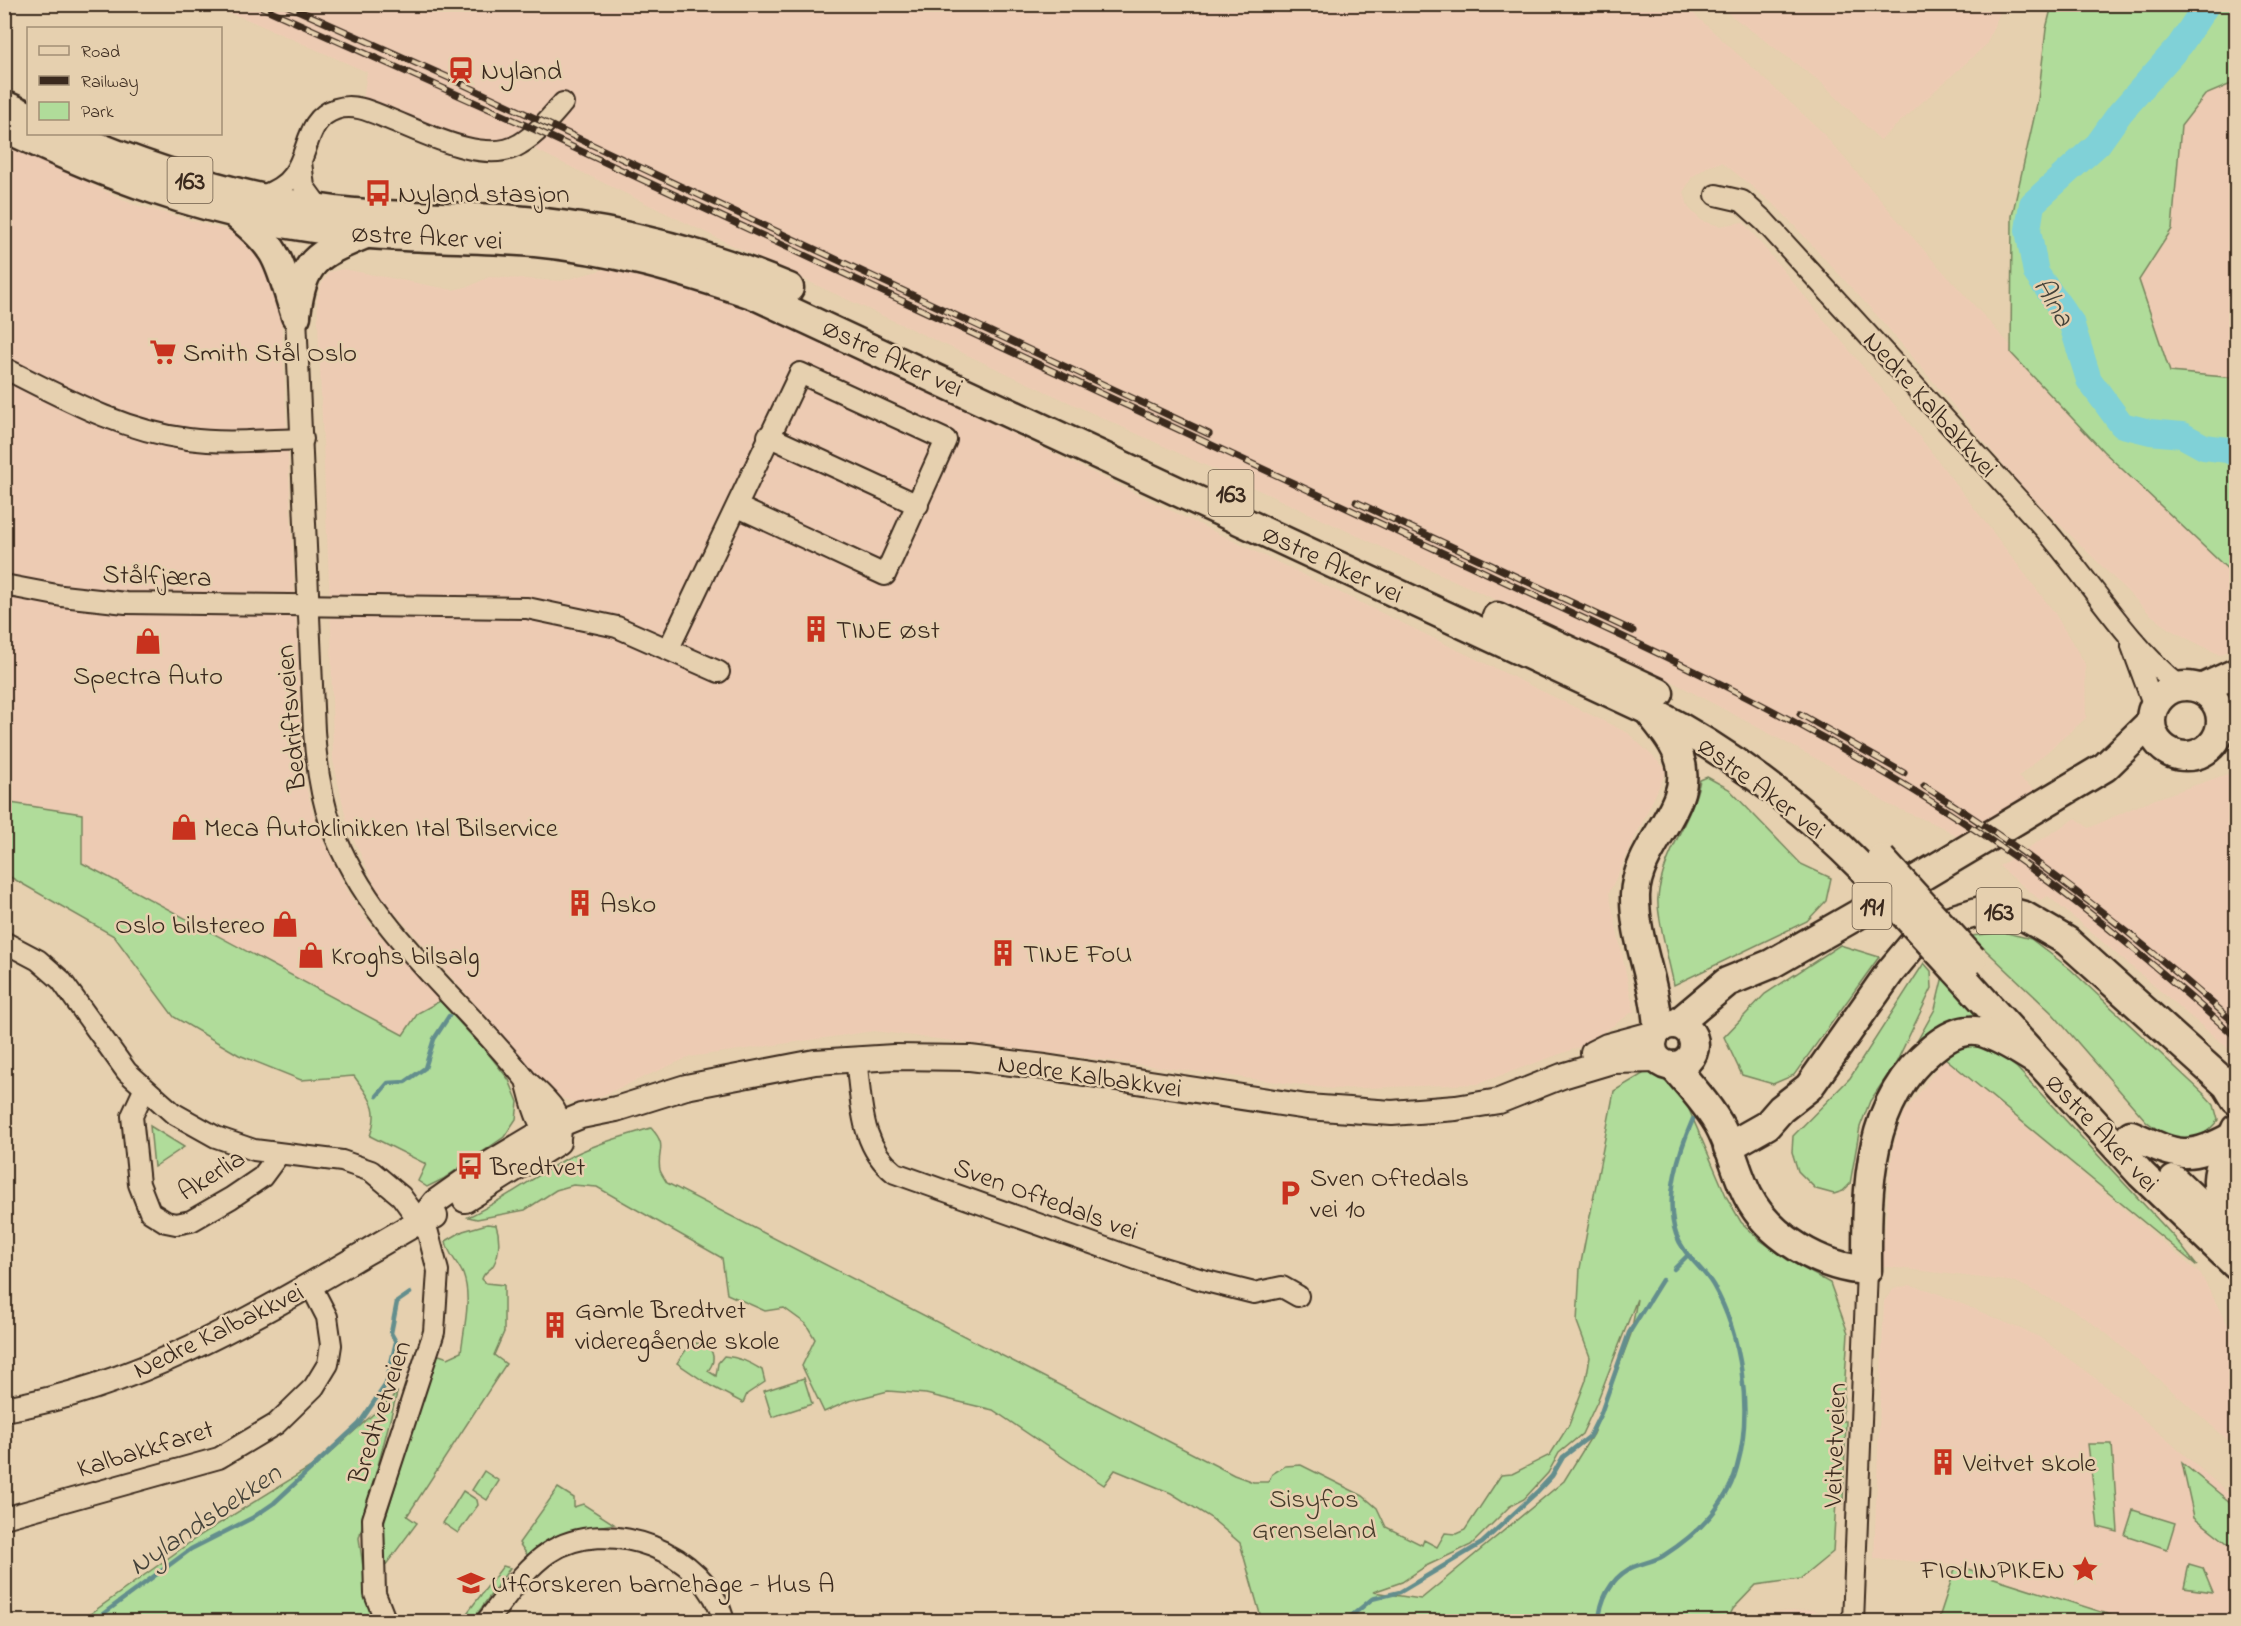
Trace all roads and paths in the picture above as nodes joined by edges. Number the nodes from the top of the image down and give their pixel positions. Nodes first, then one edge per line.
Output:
1 (562, 103) dead end
2 (4, 105) edge
3 (27, 116) edge
4 (4, 127) edge
5 (69, 135) edge
6 (301, 162) junction
7 (1716, 195) dead end
8 (248, 206) junction
9 (320, 209) junction
10 (366, 234) junction
11 (296, 316) junction
12 (4, 368) edge
13 (768, 436) junction
14 (303, 439) junction
15 (918, 505) junction
16 (738, 507) junction
17 (4, 585) edge
18 (309, 606) junction
19 (2128, 635) junction
20 (669, 648) junction
21 (719, 672) dead end
22 (2236, 673) edge
23 (2190, 687) junction
24 (2236, 689) edge
25 (1648, 710) junction
26 (2220, 714) junction
27 (2152, 715) junction
28 (2171, 753) junction
29 (2105, 767) junction
30 (1872, 864) junction
31 (4, 942) edge
32 (1963, 964) junction
33 (1673, 1045) junction
34 (856, 1059) junction
35 (2039, 1062) junction
36 (144, 1090) junction
37 (2236, 1100) edge
38 (555, 1132) junction
39 (1723, 1133) junction
40 (2234, 1133) edge
41 (2131, 1135) junction
42 (279, 1154) junction
43 (420, 1221) junction
44 (2236, 1238) edge
45 (1867, 1260) junction
46 (2236, 1265) edge
47 (310, 1284) junction
48 (1298, 1296) dead end
49 (4, 1409) edge
50 (4, 1518) edge
51 (386, 1622) edge
52 (486, 1622) edge
53 (724, 1622) edge
54 (1853, 1622) edge

1 - 6 street
2 - 3 highway
4 - 8 highway, Østre Aker vei / 163
5 - 8 highway, Østre Aker vei / 163
6 - 8 street
6 - 9 street
7 - 19 street, Nedre Kalbakkvei
8 - 9 highway, Østre Aker vei / 163
8 - 10 highway, Østre Aker vei / 163
8 - 11 highway
9 - 30 highway, Østre Aker vei / 163
10 - 11 highway
10 - 25 highway, Østre Aker vei / 163
11 - 14 street, Bedriftsveien
12 - 14 street
13 - 15 street
13 - 15 street
13 - 16 street
14 - 18 street, Bedriftsveien
15 - 16 street
16 - 20 street
17 - 18 street, Stålfjæra
18 - 20 street, Bedriftsveien
18 - 38 street, Bedriftsveien
19 - 23 street, Nedre Kalbakkvei
19 - 27 street, Nedre Kalbakkvei
20 - 21 street, Bedriftsveien
22 - 23 highway
23 - 26 highway
23 - 27 highway
24 - 26 highway
25 - 30 highway, Østre Aker vei / 163
25 - 33 highway
26 - 28 highway
27 - 28 highway
27 - 29 highway, Nedre Kalbakkvei / 191
28 - 29 highway, Nedre Kalbakkvei / 191
29 - 33 highway, Nedre Kalbakkvei / 191
30 - 32 highway, Østre Aker vei / 163, bridge
31 - 36 street, Akerlia
32 - 35 highway, Østre Aker vei / 163
32 - 41 highway, Østre Aker vei / 163
33 - 34 main road, Nedre Kalbakkvei
33 - 39 highway
34 - 38 main road, Nedre Kalbakkvei
34 - 48 street, Sven Oftedals vei
35 - 45 highway, 163
35 - 46 highway, Østre Aker vei / 163
36 - 42 street, Akerlia
36 - 42 street, Akerlia
37 - 39 highway, 163
38 - 43 main road, Nedre Kalbakkvei
39 - 45 highway
40 - 41 highway, 163
40 - 44 highway, 163
41 - 44 highway, Østre Aker vei / 163
42 - 43 street, Akerlia
43 - 47 main road, Nedre Kalbakkvei
43 - 51 street, Bredtvetveien
45 - 54 street, Veitvetveien
47 - 49 main road, Nedre Kalbakkvei
47 - 50 street, Kalbakkfaret
52 - 53 street

